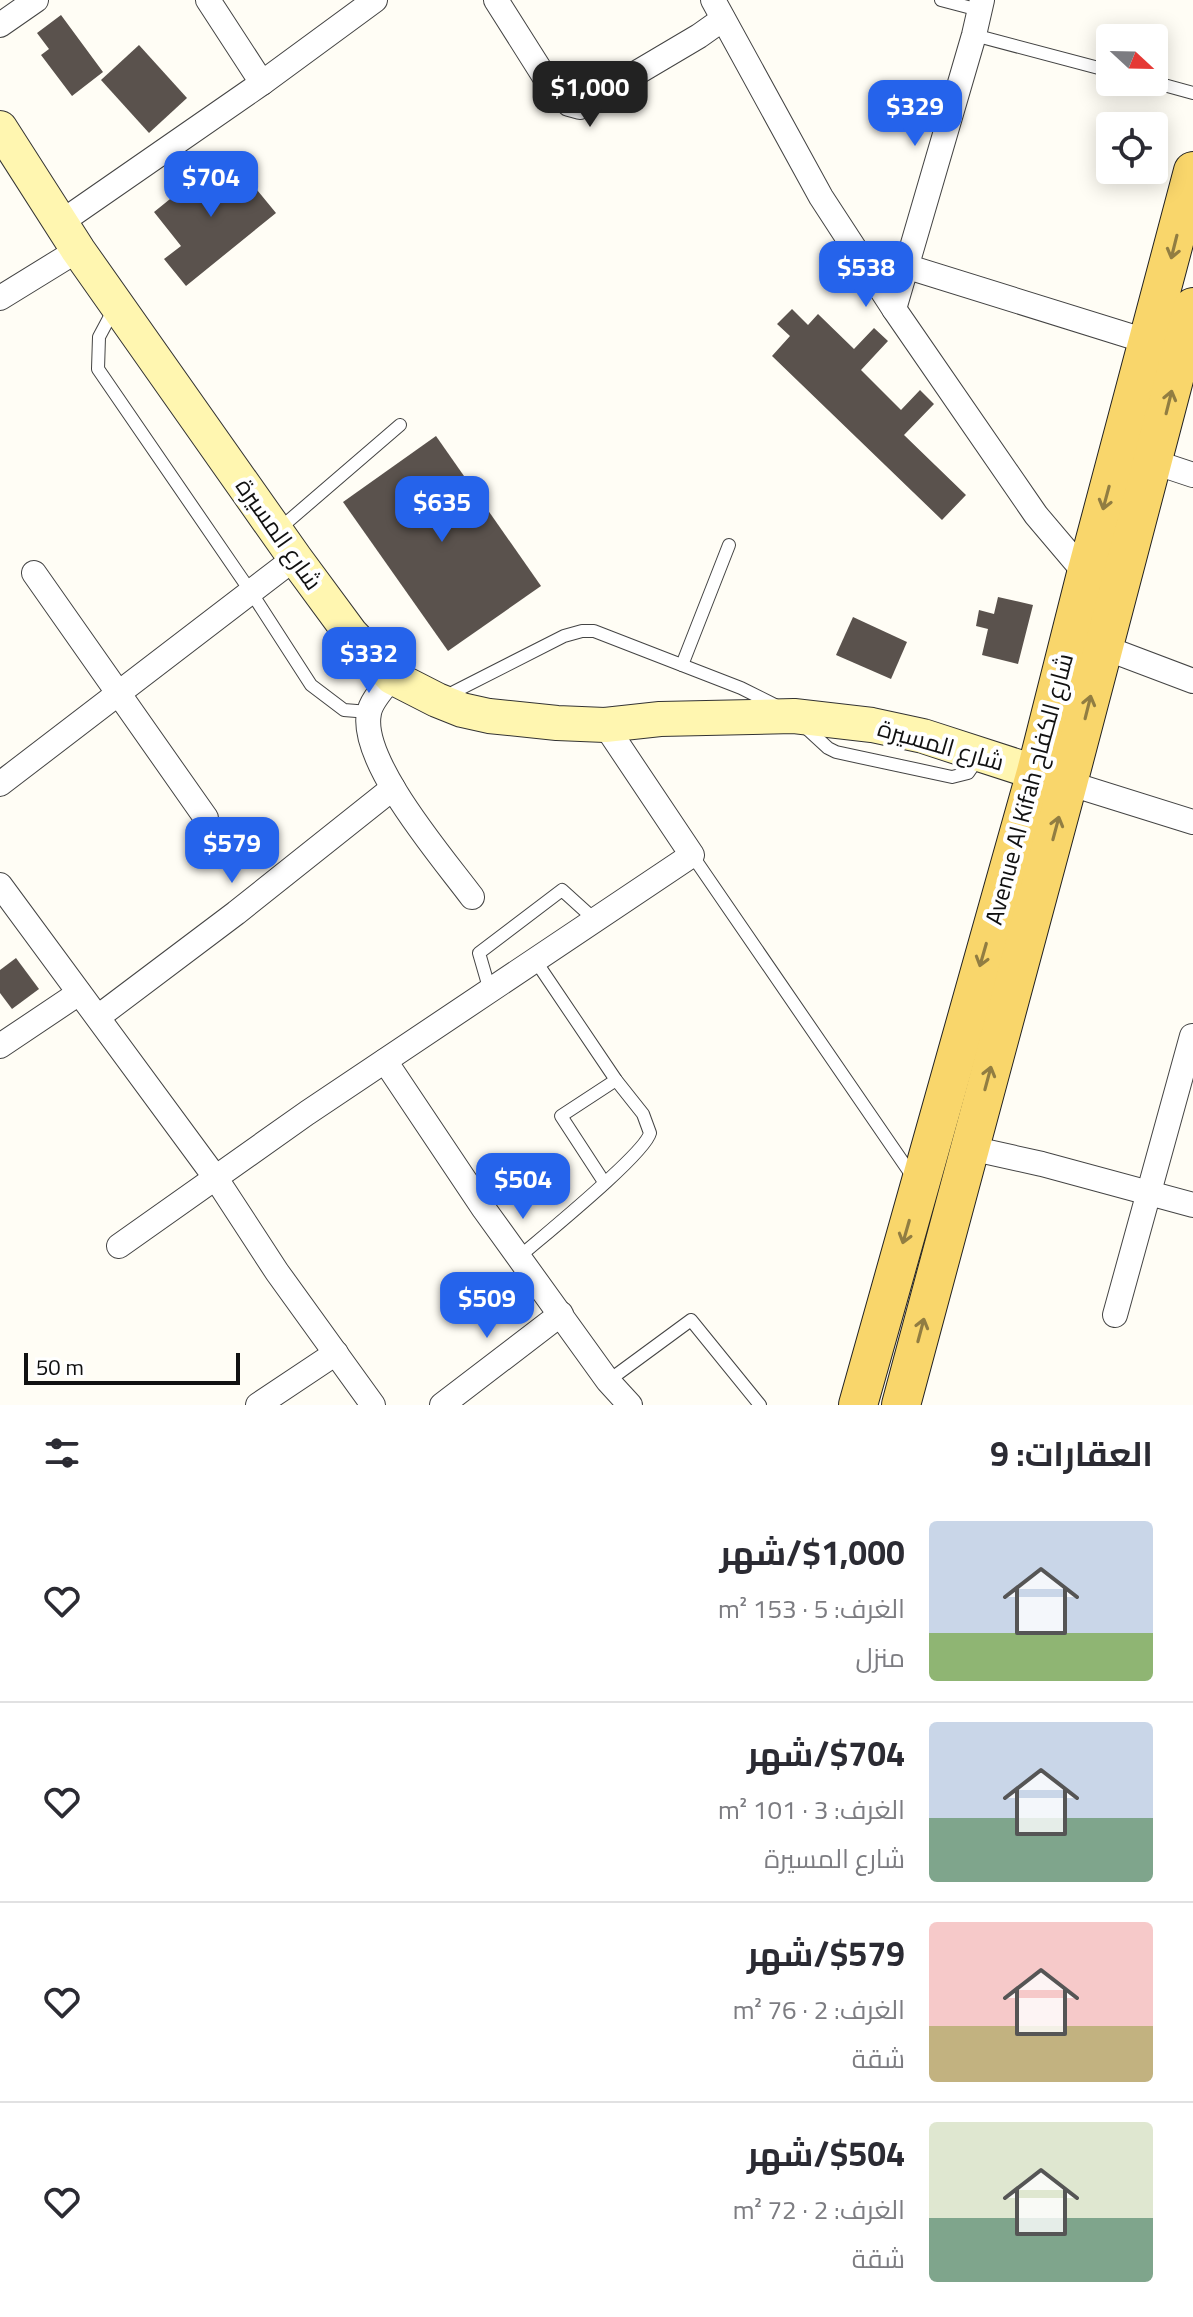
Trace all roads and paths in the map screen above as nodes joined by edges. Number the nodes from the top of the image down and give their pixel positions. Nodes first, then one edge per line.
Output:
1 (36, 0) edge
2 (208, 0) edge
3 (375, 0) edge
4 (496, 0) edge
5 (941, 0) edge
6 (981, 5) edge
7 (718, 9) edge
8 (0, 25) edge
9 (974, 35) junction
10 (1096, 67) edge
11 (262, 83) junction
12 (1168, 86) edge
13 (1193, 93) edge
14 (0, 128) edge
15 (1193, 171) edge
16 (69, 236) junction
17 (905, 266) junction
18 (6, 288) edge
19 (116, 304) junction
20 (1193, 307) edge
21 (894, 309) junction
22 (1146, 341) junction
23 (400, 425) dead end
24 (1154, 462) junction
25 (1193, 475) edge
26 (285, 544) junction
27 (729, 545) dead end
28 (34, 573) dead end
29 (1086, 574) junction
30 (251, 592) junction
31 (1103, 647) junction
32 (682, 665) junction
33 (392, 677) junction
34 (1193, 681) edge
35 (119, 691) junction
36 (437, 700) junction
37 (369, 712) junction
38 (794, 716) junction
39 (605, 725) junction
40 (1052, 778) junction
41 (0, 784) edge
42 (393, 788) junction
43 (206, 818) dead end
44 (1193, 822) edge
45 (692, 855) junction
46 (0, 885) edge
47 (472, 897) dead end
48 (594, 919) junction
49 (535, 960) junction
50 (490, 991) junction
51 (79, 993) junction
52 (98, 1017) junction
53 (1192, 1036) edge
54 (0, 1046) edge
55 (385, 1061) junction
56 (616, 1080) junction
57 (970, 1148) junction
58 (215, 1177) junction
59 (604, 1182) junction
60 (919, 1186) junction
61 (1147, 1192) junction
62 (1193, 1205) edge
63 (119, 1246) dead end
64 (519, 1257) junction
65 (561, 1314) junction
66 (1115, 1315) dead end
67 (336, 1353) junction
68 (608, 1381) junction
69 (855, 1403) edge
70 (258, 1405) edge
71 (373, 1405) edge
72 (442, 1405) edge
73 (630, 1405) edge
74 (760, 1405) edge
75 (901, 1405) edge

1 - 8 street
2 - 11 street
3 - 11 street
4 - 7 street
5 - 6 lane
6 - 9 street
7 - 21 street
9 - 10 lane
9 - 17 street
11 - 16 street
12 - 13 lane
14 - 16 street, شارع المسيرة
15 -> 22 main road, Avenue Al Kifah شارع الكفاح
16 - 18 street
16 - 19 street, شارع المسيرة
17 - 21 street
17 - 22 street
19 - 26 street, شارع المسيرة
19 - 30 lane
24 -> 20 main road, Avenue Al Kifah شارع الكفاح
21 - 29 street
22 -> 29 main road, Avenue Al Kifah شارع الكفاح
23 - 26 lane
24 - 25 street
24 - 31 main road, Avenue Al Kifah شارع الكفاح
26 - 30 street
26 - 33 street, شارع المسيرة
27 - 32 lane
28 - 35 street
29 - 40 main road, Avenue Al Kifah شارع الكفاح
30 - 35 street
30 - 37 lane
31 - 34 street
40 -> 31 main road, Avenue Al Kifah شارع الكفاح
32 - 36 lane
32 - 38 lane
33 - 36 street, شارع المسيرة
33 - 37 street
35 - 41 street
35 - 43 street
36 - 39 street, شارع المسيرة
37 - 42 street
38 - 39 street, شارع المسيرة
38 - 40 street, شارع المسيرة
39 - 45 street
40 - 44 street
57 -> 40 main road, Avenue Al Kifah شارع الكفاح
40 -> 60 main road, Avenue Al Kifah شارع الكفاح
42 - 47 street
42 - 52 street
45 - 48 street
45 - 60 lane
46 - 51 street
48 - 49 street
48 - 50 lane
49 - 50 street
49 - 56 lane
50 - 55 street
51 - 52 street
51 - 54 street
52 - 58 street
53 - 61 street
55 - 58 street
55 - 64 street
56 - 59 lane
56 - 59 lane
57 - 61 street
75 -> 57 main road, Avenue Al Kifah شارع الكفاح
58 - 63 street
58 - 67 street
59 - 64 lane
60 -> 69 main road, Avenue Al Kifah شارع الكفاح
61 - 62 street
61 - 66 street
64 - 65 street
65 - 68 street
65 - 72 street
67 - 70 street
67 - 71 street
68 - 73 street
68 - 74 lane

